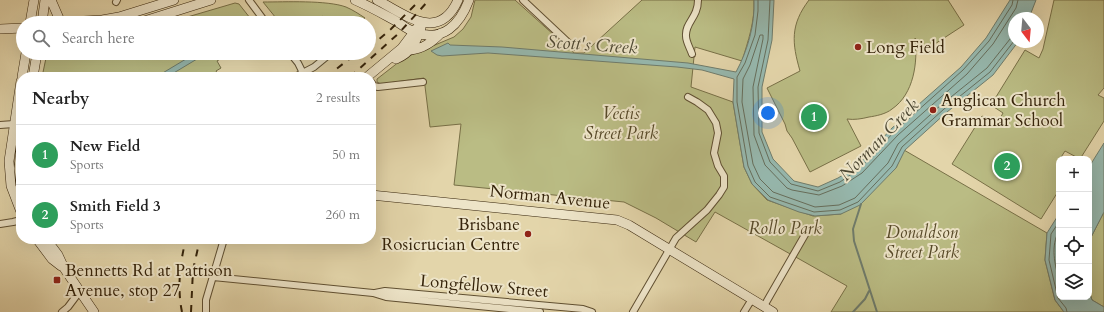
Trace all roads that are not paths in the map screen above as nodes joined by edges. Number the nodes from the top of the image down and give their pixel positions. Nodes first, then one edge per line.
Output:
1 (34, 0) edge
2 (45, 0) edge
3 (51, 0) edge
4 (174, 0) edge
5 (211, 0) edge
6 (249, 0) edge
7 (355, 0) edge
8 (377, 0) edge
9 (458, 0) edge
10 (469, 0) edge
11 (523, 0) edge
12 (698, 0) edge
13 (31, 16) edge
14 (43, 16) edge
15 (58, 16) edge
16 (122, 16) edge
17 (160, 16) edge
18 (261, 16) edge
19 (422, 22) junction
20 (16, 29) edge
21 (0, 30) edge
22 (417, 33) junction
23 (441, 33) junction
24 (573, 46) dead end
25 (410, 50) junction
26 (692, 54) dead end
27 (25, 60) edge
28 (36, 60) edge
29 (295, 60) edge
30 (322, 60) edge
31 (385, 63) junction
32 (23, 72) edge
33 (34, 72) edge
34 (302, 72) edge
35 (305, 72) edge
36 (373, 72) edge
37 (423, 82) dead end
38 (376, 86) edge
39 (688, 97) dead end
40 (16, 112) edge
41 (14, 124) junction
42 (0, 125) edge
43 (376, 195) edge
44 (16, 198) edge
45 (16, 222) edge
46 (0, 224) edge
47 (806, 232) dead end
48 (41, 244) edge
49 (50, 244) edge
50 (223, 244) edge
51 (670, 250) junction
52 (64, 268) junction
53 (213, 277) junction
54 (80, 291) junction
55 (374, 293) junction
56 (752, 299) junction
57 (764, 306) junction
58 (66, 311) edge
59 (94, 312) edge
60 (206, 312) edge
61 (540, 312) edge
62 (592, 312) edge
63 (633, 312) edge
64 (744, 312) edge
65 (773, 312) edge

1 - 13 main road
2 - 14 main road
3 - 15 main road
4 - 16 main road
5 - 17 main road
6 - 18 street
7 - 22 main road
8 - 19 main road
9 - 19 main road
10 - 23 main road
11 - 24 street
12 - 26 street
19 - 22 main road
20 - 21 main road
22 - 23 main road
22 - 25 main road
22 - 31 main road
23 - 25 main road
25 - 31 main road
27 - 32 main road
28 - 33 main road
29 - 34 street
30 - 35 street
31 - 36 main road
37 - 38 street
39 - 51 street
40 - 41 main road
41 - 42 street
41 - 44 main road
43 - 51 main road, Norman Avenue
45 - 46 street
47 - 57 street
48 - 52 main road
49 - 52 main road
50 - 53 street
51 - 56 main road, Norman Avenue
51 - 63 street
52 - 54 main road
53 - 55 street, Longfellow Street
53 - 60 street
54 - 58 street
54 - 59 main road
55 - 61 street, Longfellow Street
55 - 62 street, Longfellow Street
56 - 57 main road, Norman Avenue
56 - 64 street
57 - 65 main road, Norman Avenue

